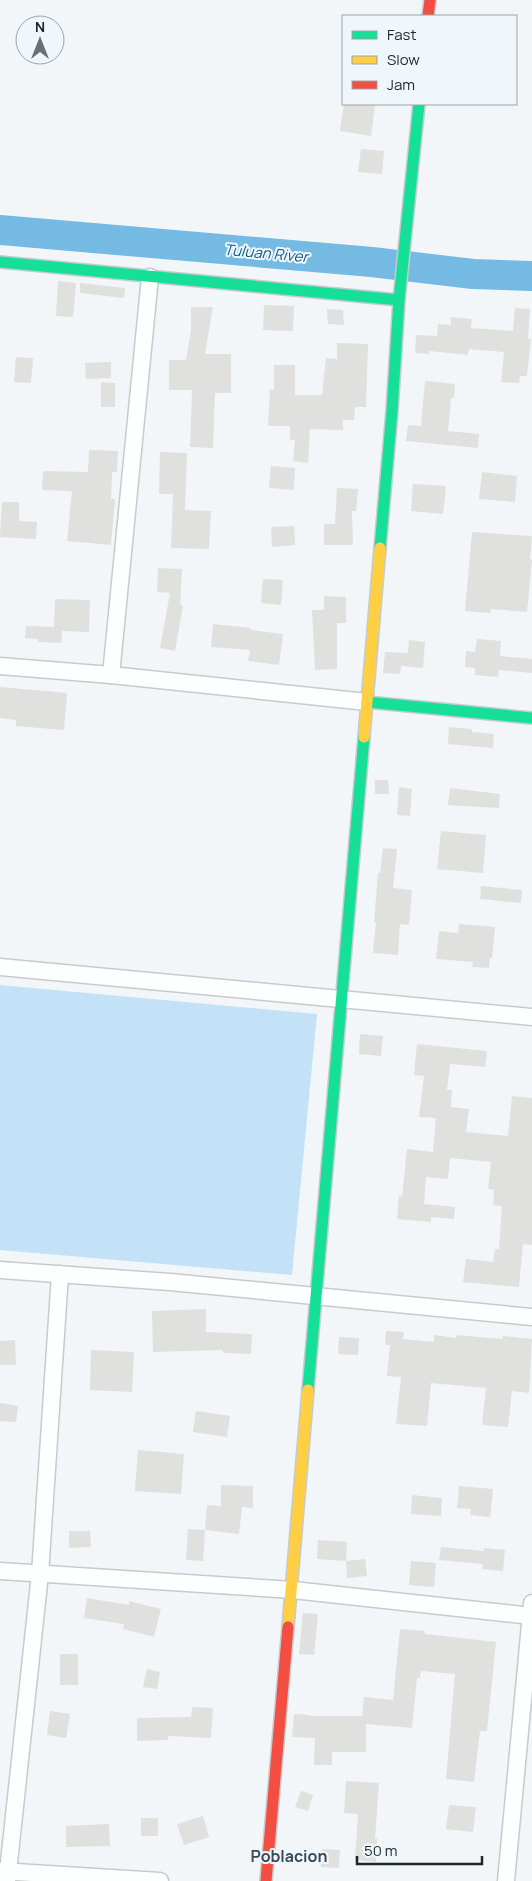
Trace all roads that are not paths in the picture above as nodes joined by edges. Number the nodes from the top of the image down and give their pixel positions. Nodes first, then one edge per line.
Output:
1 (430, 0) edge
2 (428, 15) edge
3 (419, 105) edge
4 (0, 262) edge
5 (150, 277) junction
6 (399, 300) junction
7 (0, 666) edge
8 (111, 675) junction
9 (368, 702) junction
10 (532, 718) edge
11 (0, 967) edge
12 (343, 999) junction
13 (532, 1017) edge
14 (0, 1270) edge
15 (60, 1274) junction
16 (318, 1297) junction
17 (532, 1317) edge
18 (0, 1571) edge
19 (40, 1574) junction
20 (293, 1590) junction
21 (532, 1612) edge
22 (5, 1874) edge
23 (160, 1881) edge
24 (266, 1881) edge
25 (506, 1881) edge

1 - 2 main road
3 - 6 main road
4 - 5 main road
5 - 6 main road
5 - 8 street
6 - 9 main road
7 - 8 street
8 - 9 street
9 - 10 main road
9 - 12 main road
11 - 12 street
12 - 13 street
12 - 16 main road
14 - 15 street
15 - 16 street
15 - 19 street
16 - 17 street
16 - 20 main road
18 - 19 street
19 - 20 street
19 - 22 street
20 - 21 street
20 - 24 main road
21 - 25 street
22 - 23 street

